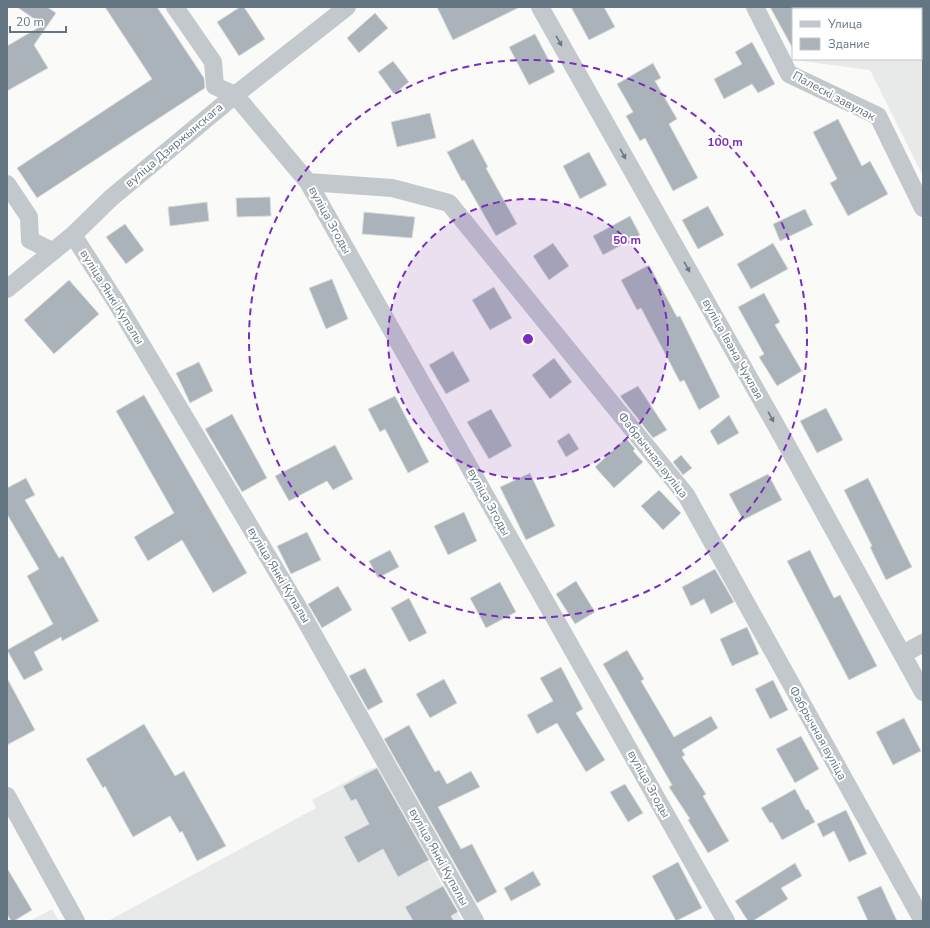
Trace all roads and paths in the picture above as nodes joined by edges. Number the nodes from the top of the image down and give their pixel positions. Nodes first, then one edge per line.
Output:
1 (175, 7) edge
2 (347, 7) edge
3 (540, 7) edge
4 (754, 7) edge
5 (235, 95) junction
6 (308, 182) junction
7 (7, 184) edge
8 (923, 208) edge
9 (74, 235) junction
10 (52, 251) junction
11 (7, 289) edge
12 (923, 643) edge
13 (903, 654) junction
14 (923, 692) edge
15 (7, 796) edge
16 (13, 823) edge
17 (76, 921) edge
18 (475, 921) edge
19 (726, 921) edge
20 (923, 921) edge

1 - 5 street
2 - 5 street, вуліца Дзяржынскага
3 -> 13 street, вуліца Івана Чуклая
4 - 8 street, Палескі завулак
5 - 6 street, вуліца Згоды
5 - 9 street, вуліца Дзяржынскага
6 - 19 street, вуліца Згоды
6 - 20 street, Фабрычная вуліца
7 - 10 street
9 - 10 street, вуліца Дзяржынскага
9 - 18 street, вуліца Янкі Купалы
10 - 11 street, вуліца Дзяржынскага
12 - 13 street
13 - 14 street, вуліца Івана Чуклая
15 - 16 street
16 - 17 street

